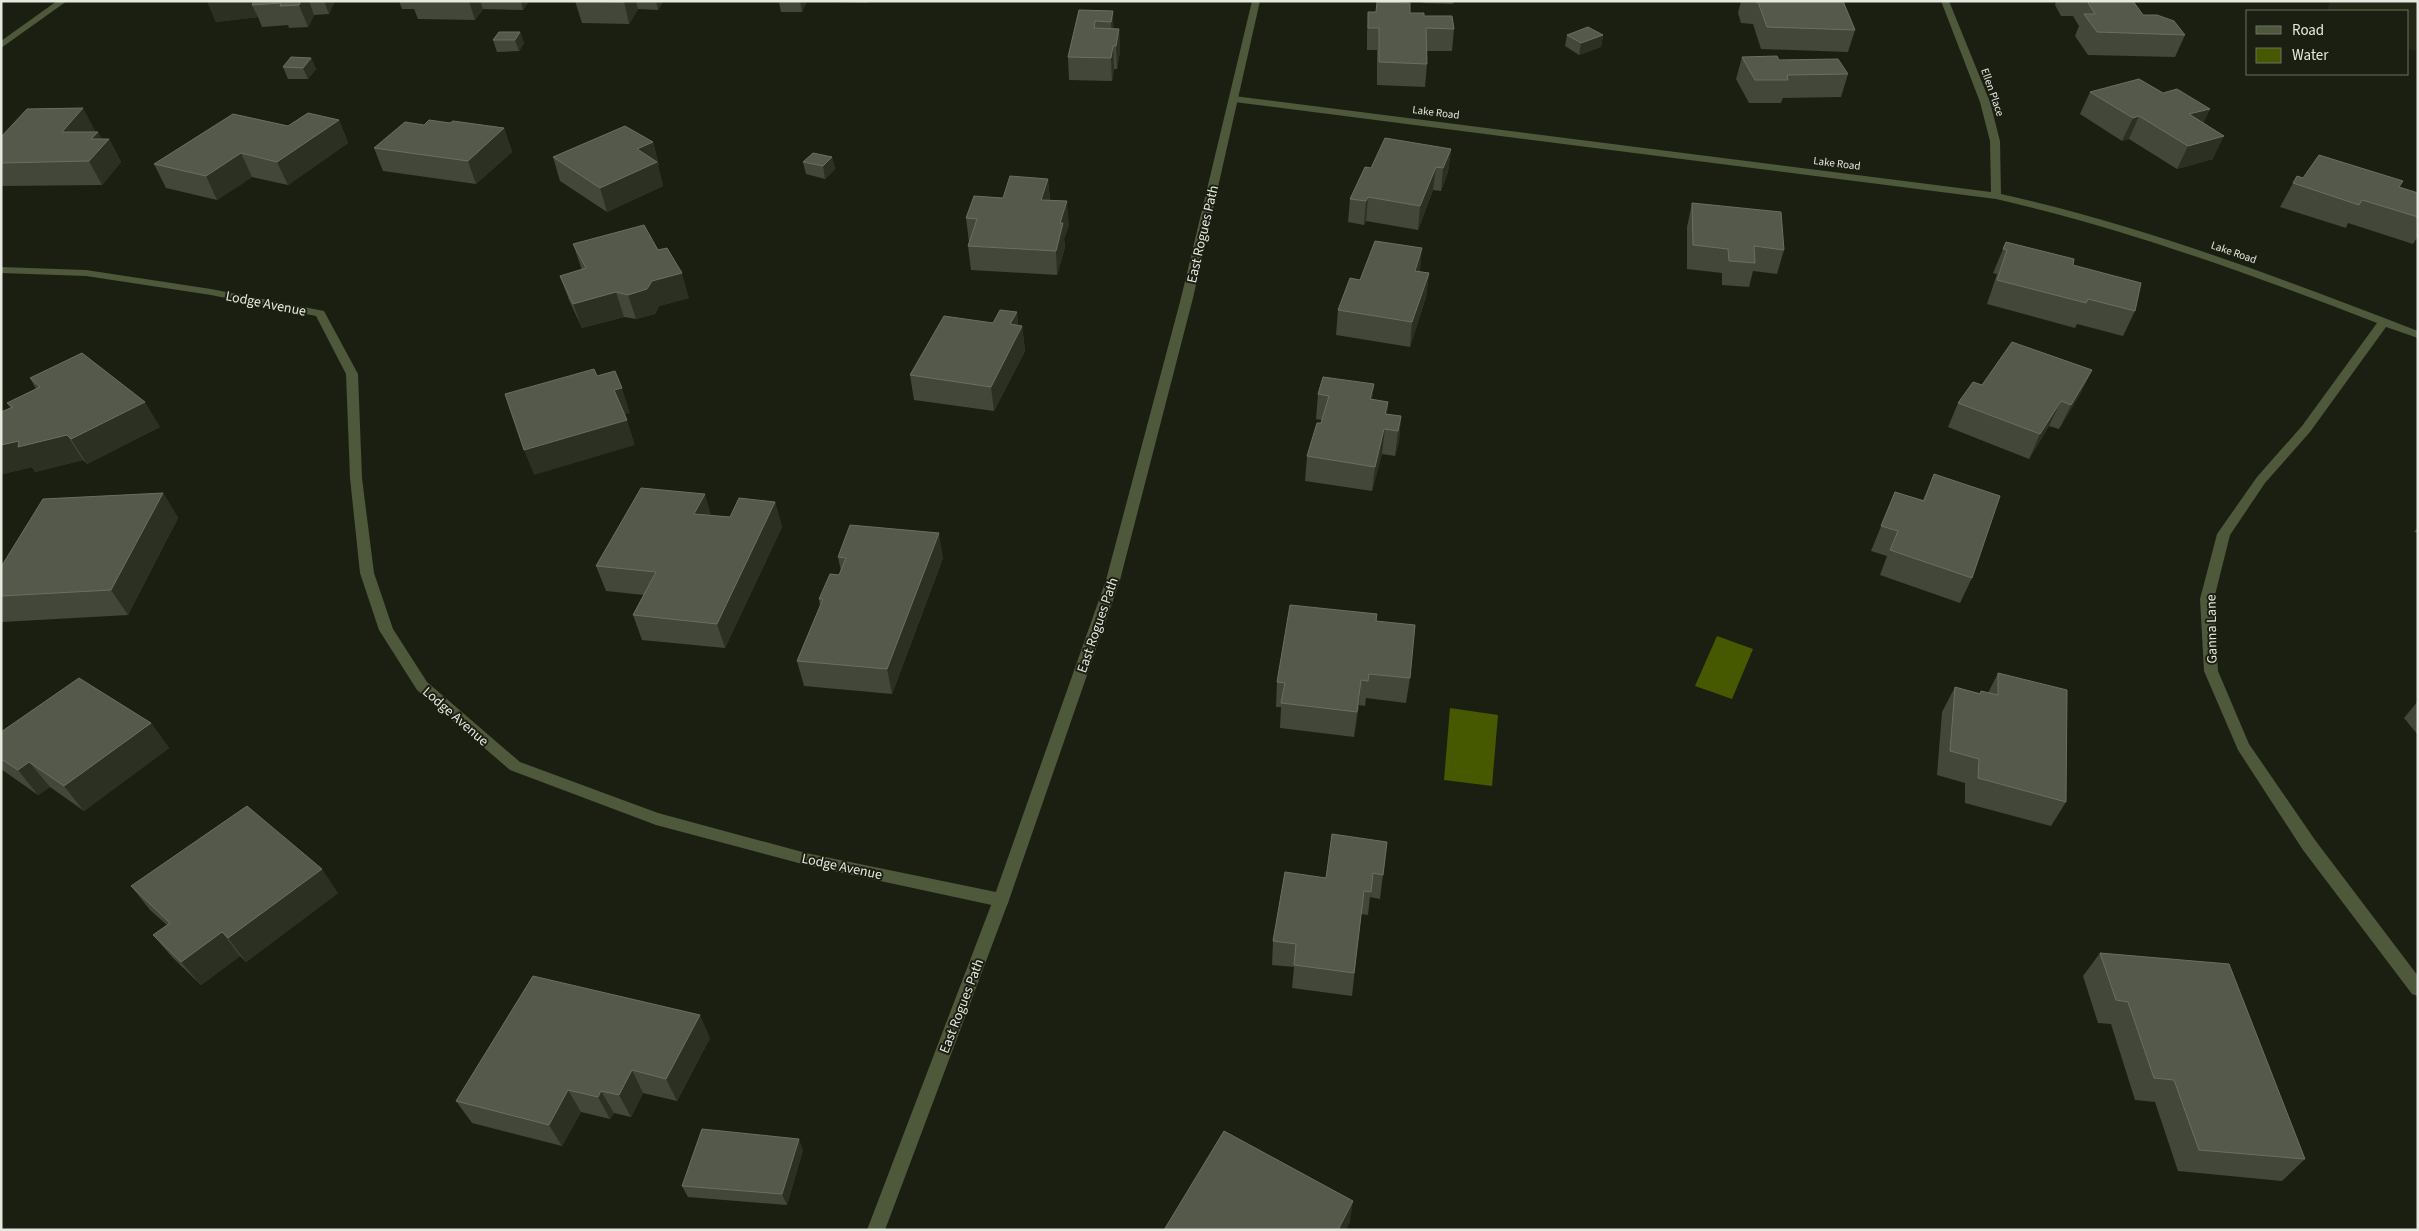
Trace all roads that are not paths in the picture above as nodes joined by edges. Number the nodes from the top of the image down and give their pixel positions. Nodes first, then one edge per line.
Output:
1 (63, 1) edge
2 (1256, 1) edge
3 (1945, 1) edge
4 (1, 45) edge
5 (1234, 99) junction
6 (1996, 196) junction
7 (1, 270) edge
8 (2384, 322) junction
9 (2418, 335) edge
10 (1001, 900) junction
11 (2418, 989) edge
12 (876, 1230) edge

1 - 4 street
2 - 5 street, East Rogues Path
3 - 6 street, Ellen Place
5 - 6 street, Lake Road
5 - 10 street, East Rogues Path
6 - 8 street, Lake Road
7 - 10 street, Lodge Avenue
8 - 9 street, Lake Road
8 - 11 street, Ganna Lane
10 - 12 street, East Rogues Path

